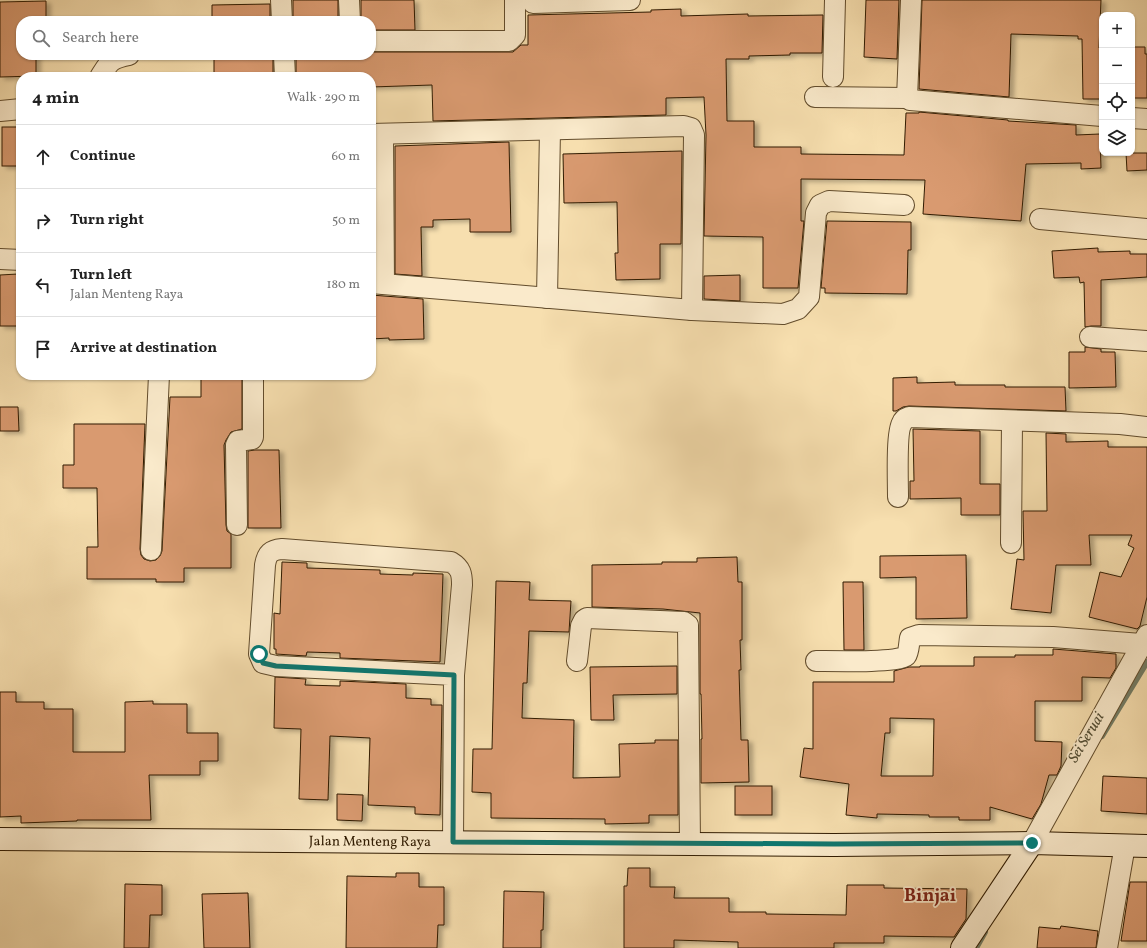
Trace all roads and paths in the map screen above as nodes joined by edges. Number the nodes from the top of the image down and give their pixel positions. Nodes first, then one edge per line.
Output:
1 (281, 0) edge
2 (349, 0) edge
3 (630, 0) edge
4 (835, 0) edge
5 (911, 0) edge
6 (524, 2) edge
7 (282, 16) edge
8 (350, 16) edge
9 (376, 41) edge
10 (112, 60) edge
11 (284, 60) edge
12 (103, 72) edge
13 (285, 72) edge
14 (833, 77) dead end
15 (815, 97) dead end
16 (907, 98) junction
17 (16, 109) edge
18 (0, 110) edge
19 (1099, 116) edge
20 (1135, 118) edge
21 (1147, 119) edge
22 (550, 130) junction
23 (377, 134) edge
24 (904, 205) dead end
25 (1040, 218) dead end
26 (1147, 229) edge
27 (0, 259) edge
28 (16, 260) edge
29 (378, 284) edge
30 (547, 298) junction
31 (692, 310) junction
32 (1090, 337) dead end
33 (1147, 341) edge
34 (159, 380) edge
35 (253, 380) edge
36 (1012, 421) junction
37 (1147, 427) edge
38 (898, 497) dead end
39 (237, 525) dead end
40 (1011, 542) dead end
41 (151, 550) dead end
42 (1144, 639) edge
43 (577, 661) dead end
44 (816, 661) dead end
45 (454, 675) junction
46 (0, 839) edge
47 (453, 842) junction
48 (1032, 843) junction
49 (690, 844) junction
50 (1125, 845) junction
51 (1147, 846) edge
52 (962, 948) edge
53 (1107, 948) edge

1 - 7 street
2 - 8 street
3 - 6 street
4 - 14 street
5 - 16 street
6 - 9 street
10 - 12 street
11 - 13 street
15 - 16 street
16 - 19 street
17 - 18 street
20 - 21 street
22 - 23 street
22 - 30 street
22 - 31 street
23 - 29 street
24 - 31 street
25 - 26 street
27 - 28 street
29 - 30 street
30 - 31 street
32 - 33 street
34 - 41 street
35 - 39 street
36 - 37 street
36 - 38 street
36 - 40 street
42 - 44 street
42 - 48 street
43 - 49 street
45 - 45 street
45 - 47 street
46 - 47 street, Jalan Menteng Raya
47 - 49 street, Jalan Menteng Raya
48 - 49 street, Jalan Menteng Raya
48 - 50 street, Jalan Menteng Raya
48 - 52 street
50 - 51 street, Jalan Menteng Raya
50 - 53 street

